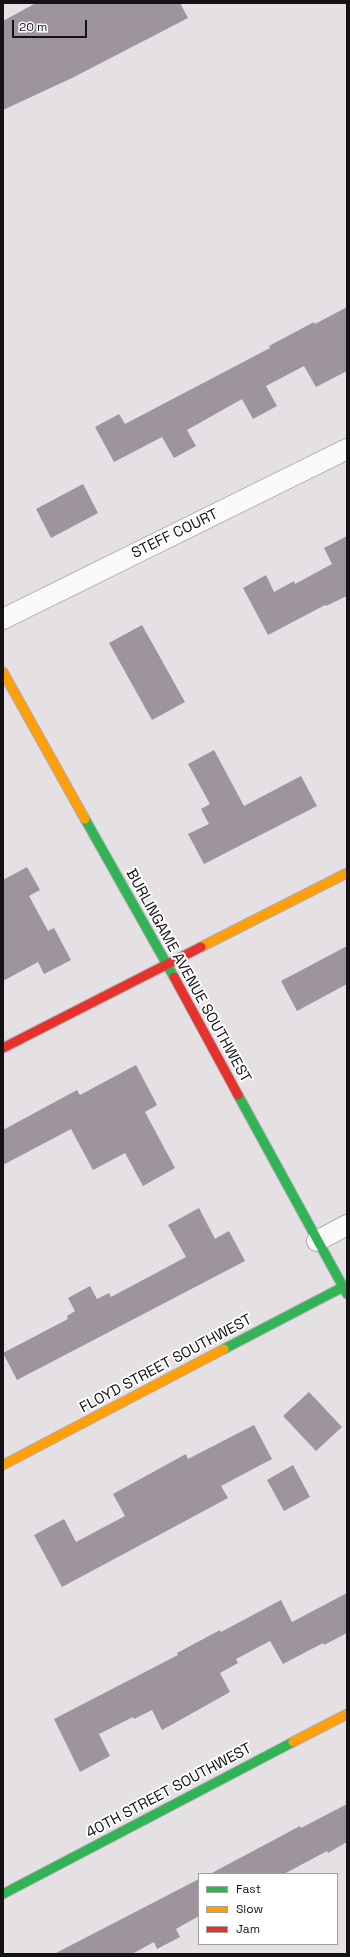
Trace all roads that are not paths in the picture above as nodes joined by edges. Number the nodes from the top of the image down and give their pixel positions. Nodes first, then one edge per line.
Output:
1 (347, 449) edge
2 (3, 619) edge
3 (3, 672) edge
4 (347, 873) edge
5 (166, 963) junction
6 (3, 1048) edge
7 (347, 1225) edge
8 (317, 1241) junction
9 (345, 1291) edge
10 (3, 1465) edge
11 (347, 1714) edge
12 (3, 1894) edge

1 - 2 street, STEFF COURT
3 - 5 street, BURLINGAME AVENUE SOUTHWEST
4 - 5 street
5 - 6 street
5 - 8 street, BURLINGAME AVENUE SOUTHWEST
7 - 8 street
8 - 9 street, BURLINGAME AVENUE SOUTHWEST
9 - 10 street, FLOYD STREET SOUTHWEST
11 - 12 street, 40TH STREET SOUTHWEST

